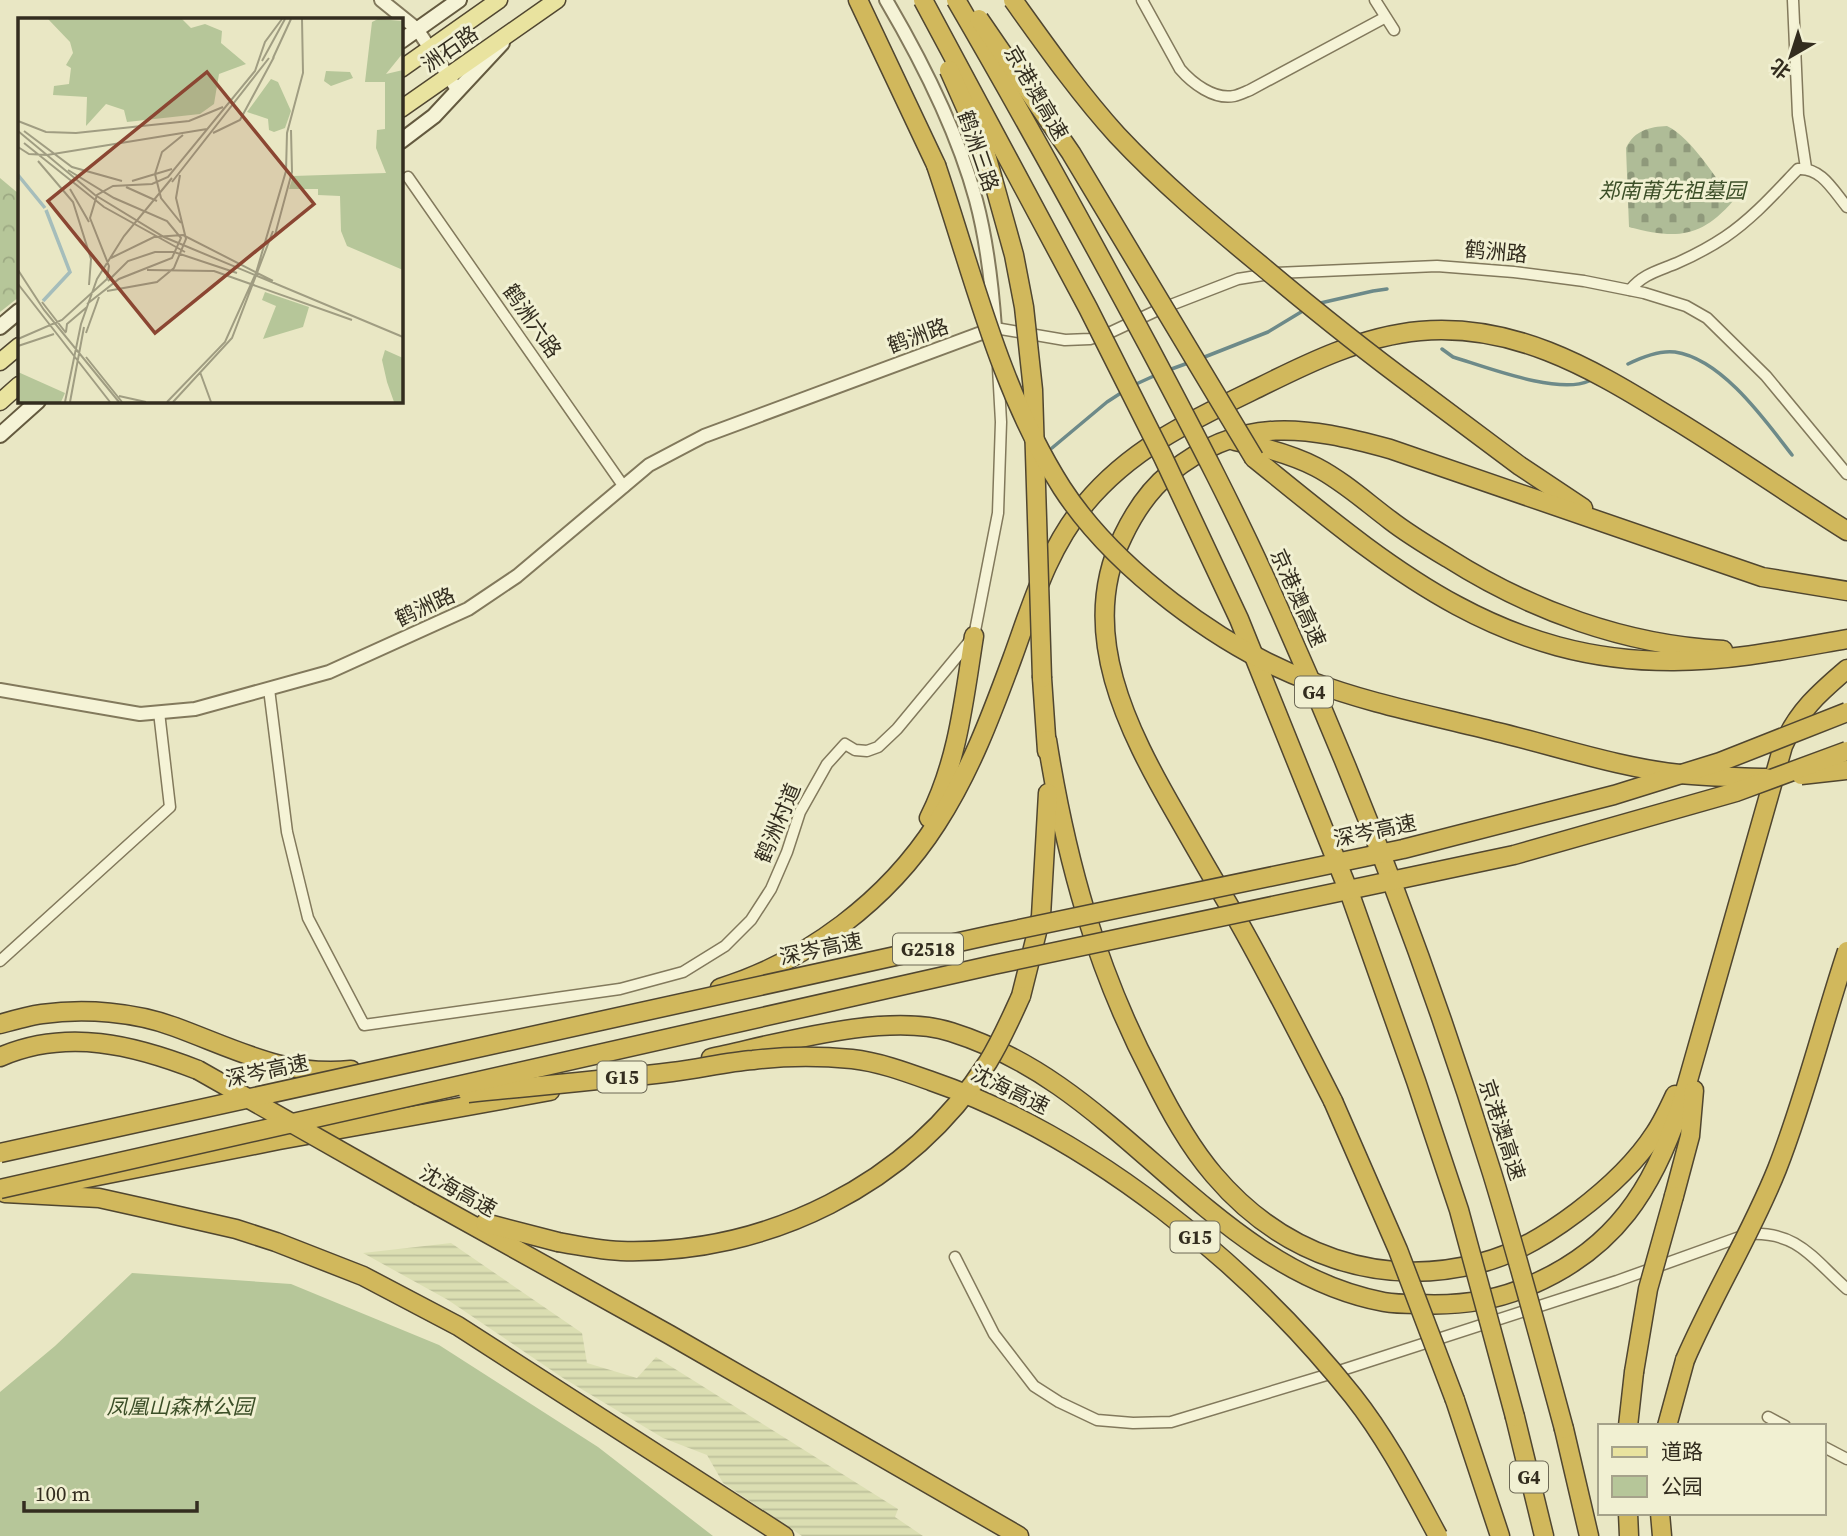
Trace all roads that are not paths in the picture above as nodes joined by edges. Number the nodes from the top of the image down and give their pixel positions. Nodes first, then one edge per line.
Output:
1 (381, 0) edge
2 (459, 0) edge
3 (499, 0) edge
4 (557, 0) edge
5 (858, 0) edge
6 (886, 0) edge
7 (910, 0) edge
8 (923, 0) edge
9 (956, 0) edge
10 (966, 0) edge
11 (1013, 0) edge
12 (1142, 0) edge
13 (1375, 0) edge
14 (1793, 0) edge
15 (1384, 18) junction
16 (417, 29) junction
17 (1394, 30) dead end
18 (512, 31) junction
19 (402, 40) edge
20 (430, 48) junction
21 (402, 68) edge
22 (448, 76) junction
23 (458, 91) junction
24 (402, 108) edge
25 (402, 140) edge
26 (1806, 168) junction
27 (408, 177) dead end
28 (1847, 207) edge
29 (1630, 290) junction
30 (18, 312) edge
31 (0, 327) edge
32 (995, 328) junction
33 (18, 347) edge
34 (0, 362) edge
35 (18, 386) edge
36 (0, 402) edge
37 (37, 402) edge
38 (0, 435) edge
39 (1227, 439) junction
40 (1847, 474) edge
41 (624, 487) junction
42 (1616, 527) junction
43 (1847, 531) edge
44 (1847, 591) edge
45 (974, 636) junction
46 (1847, 639) edge
47 (1765, 653) junction
48 (1847, 669) edge
49 (269, 689) junction
50 (0, 690) edge
51 (159, 712) junction
52 (1847, 712) edge
53 (1047, 740) junction
54 (1847, 751) edge
55 (1847, 770) edge
56 (894, 877) junction
57 (1847, 951) edge
58 (0, 961) edge
59 (0, 1024) edge
60 (1698, 1044) junction
61 (0, 1057) edge
62 (390, 1100) junction
63 (0, 1153) edge
64 (2, 1192) edge
65 (420, 1196) junction
66 (955, 1257) dead end
67 (1847, 1289) edge
68 (1768, 1416) dead end
69 (1628, 1424) edge
70 (1668, 1424) edge
71 (1782, 1424) edge
72 (1826, 1448) edge
73 (1847, 1459) edge
74 (1628, 1515) edge
75 (1660, 1515) edge
76 (784, 1536) edge
77 (1019, 1536) edge
78 (1438, 1536) edge
79 (1500, 1536) edge
80 (1544, 1536) edge
81 (1589, 1536) edge
82 (1629, 1536) edge
83 (1662, 1536) edge

1 - 16 street
2 - 16 main road
3 - 20 main road, 洲石路
4 - 18 main road, 洲石路
5 - 55 highway, bridge
6 - 32 street, 鹤洲三路
7 - 53 highway, bridge
8 - 80 highway, G4, bridge
9 - 81 highway, 京港澳高速 / G4, bridge
10 - 47 highway, bridge
11 - 42 highway, bridge
12 - 15 street
13 - 15 street
14 - 26 street
15 - 17 street
16 - 19 main road
16 - 20 street
18 - 22 main road, 洲石路
18 - 23 main road
20 - 21 main road, 洲石路
20 - 22 street
22 - 23 street
22 - 24 main road, 洲石路
23 - 25 main road
26 - 28 street
26 - 29 street
27 - 41 street, 鹤洲六路
29 - 32 street, 鹤洲路
29 - 40 street, 鹤洲路
30 - 31 main road
32 - 41 street, 鹤洲路
32 - 45 street, 鹤洲村道
33 - 34 main road
35 - 36 main road
37 - 38 main road
39 - 42 highway
39 - 47 highway
39 - 79 highway, bridge
41 - 49 street, 鹤洲路
42 - 44 highway
43 - 56 highway
45 - 49 street, 鹤洲村道
45 - 56 highway
46 - 47 highway
48 - 60 highway
49 - 51 street, 鹤洲路
50 - 51 street, 鹤洲路
51 - 58 street
52 - 63 highway, 深岑高速 / G2518, bridge
53 - 60 highway
53 - 65 highway, bridge
54 - 62 highway, G2518, bridge
56 - 59 highway
57 - 70 highway, bridge
60 - 64 highway
60 - 69 highway, bridge
61 - 65 highway, 沈海高速, bridge
62 - 64 highway, G15, bridge
62 - 78 highway, 沈海高速 / G15, bridge
64 - 76 highway
65 - 77 highway, 沈海高速
66 - 67 street
68 - 71 street
72 - 73 street
74 - 82 highway
75 - 83 highway

